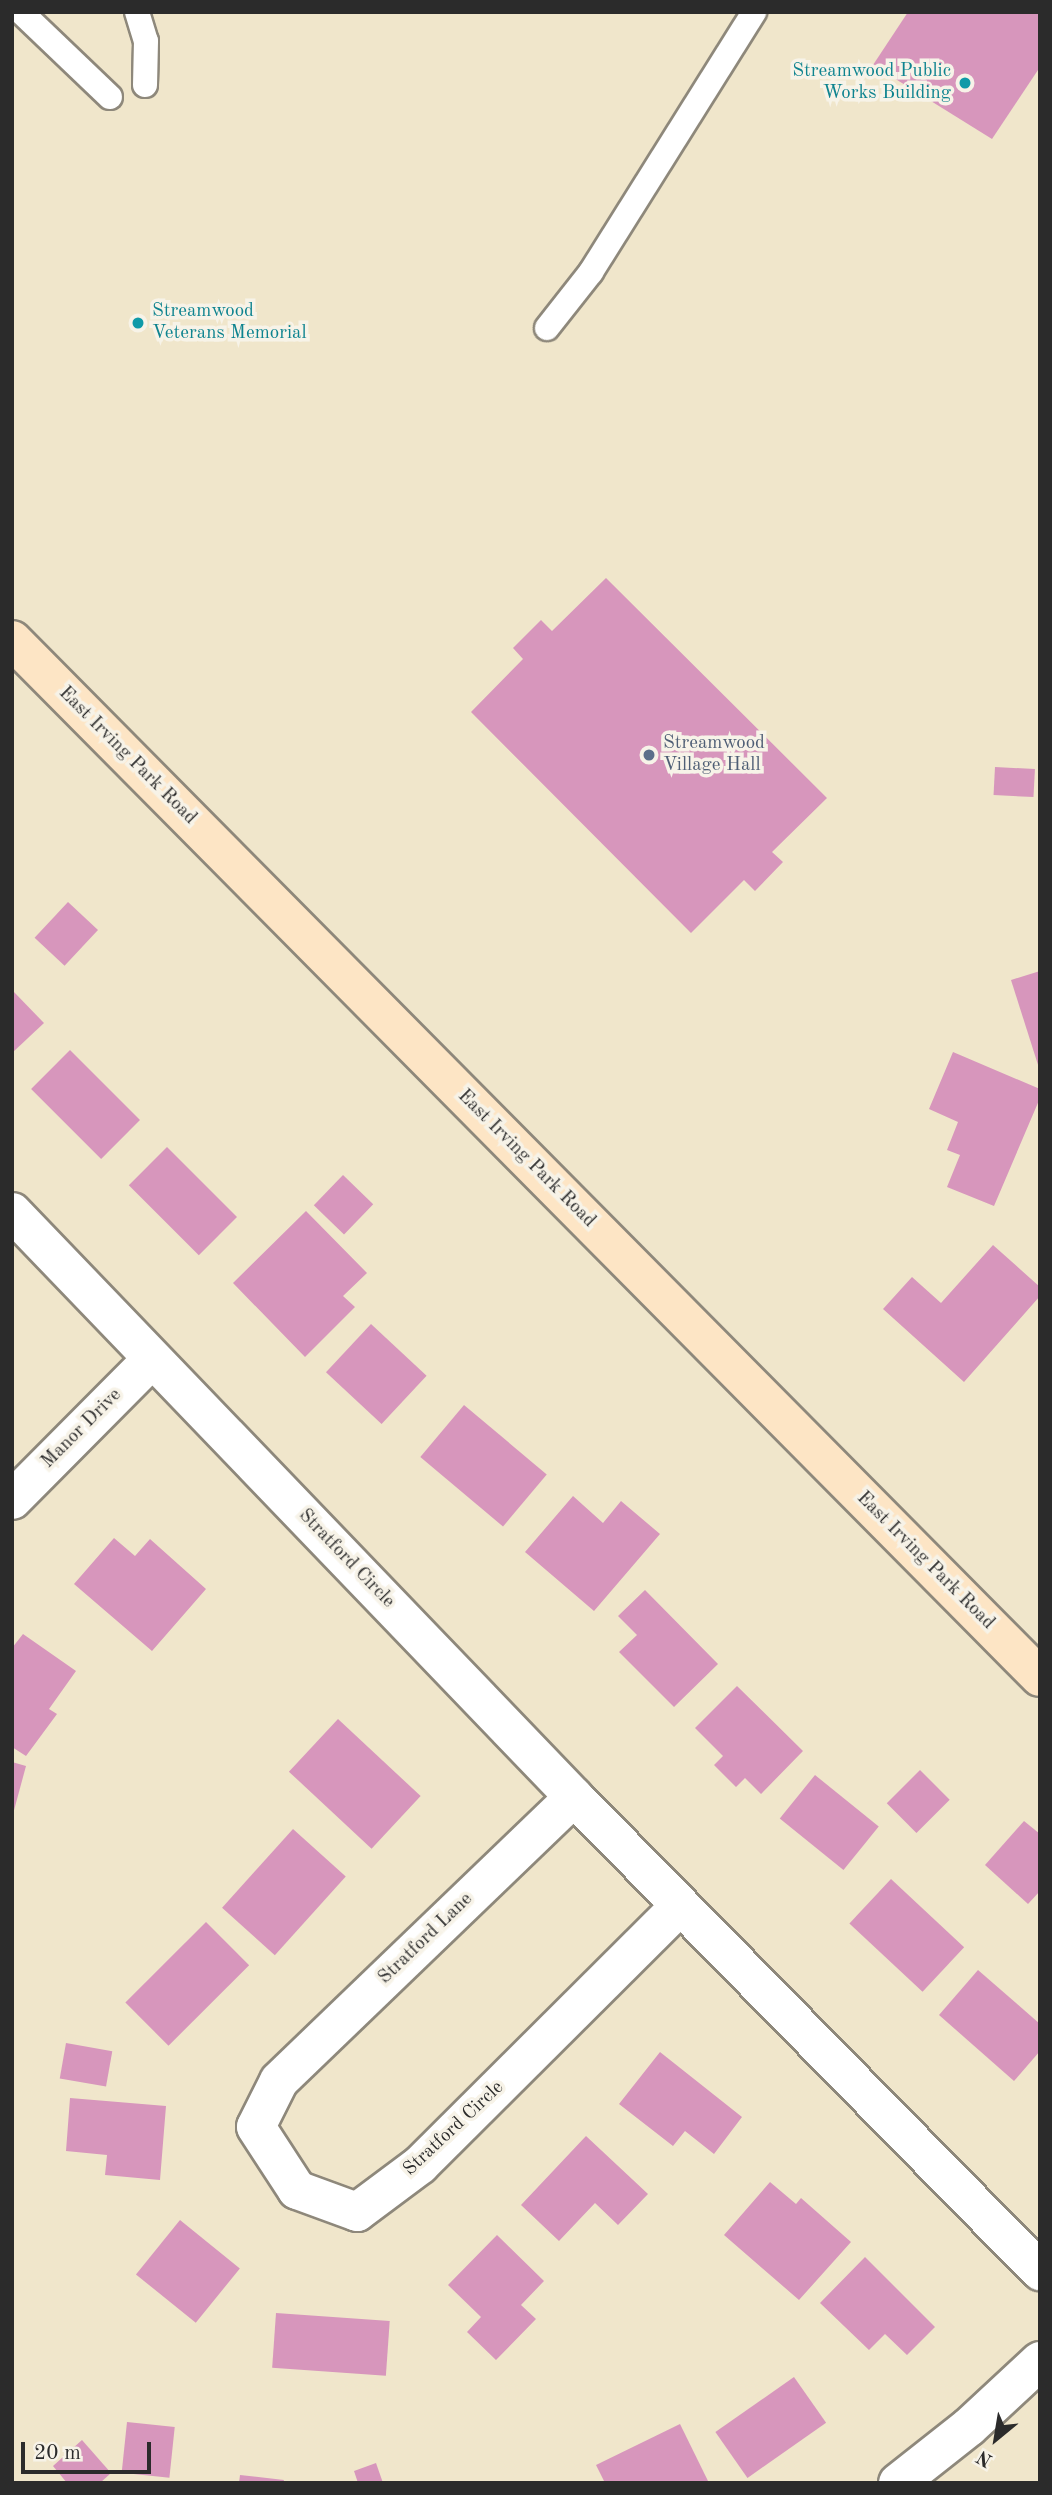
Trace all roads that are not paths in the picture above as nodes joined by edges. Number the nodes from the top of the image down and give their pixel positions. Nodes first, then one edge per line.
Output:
1 (21, 12) edge
2 (137, 12) edge
3 (754, 12) edge
4 (145, 85) dead end
5 (110, 97) dead end
6 (547, 328) dead end
7 (12, 640) edge
8 (12, 1212) edge
9 (152, 1359) junction
10 (12, 1500) edge
11 (1040, 1677) edge
12 (574, 1797) junction
13 (680, 1906) junction
14 (279, 2081) joint
15 (1040, 2271) edge
16 (1040, 2361) edge
17 (898, 2483) edge

1 - 5 lane
2 - 4 lane
3 - 6 lane
7 - 11 main road, East Irving Park Road
8 - 9 street, Stratford Circle
9 - 10 street, Manor Drive
9 - 12 street, Stratford Circle
12 - 13 street, Stratford Circle
12 - 14 street, Stratford Lane
13 - 14 street, Stratford Circle
13 - 15 street, Stratford Circle
16 - 17 street

